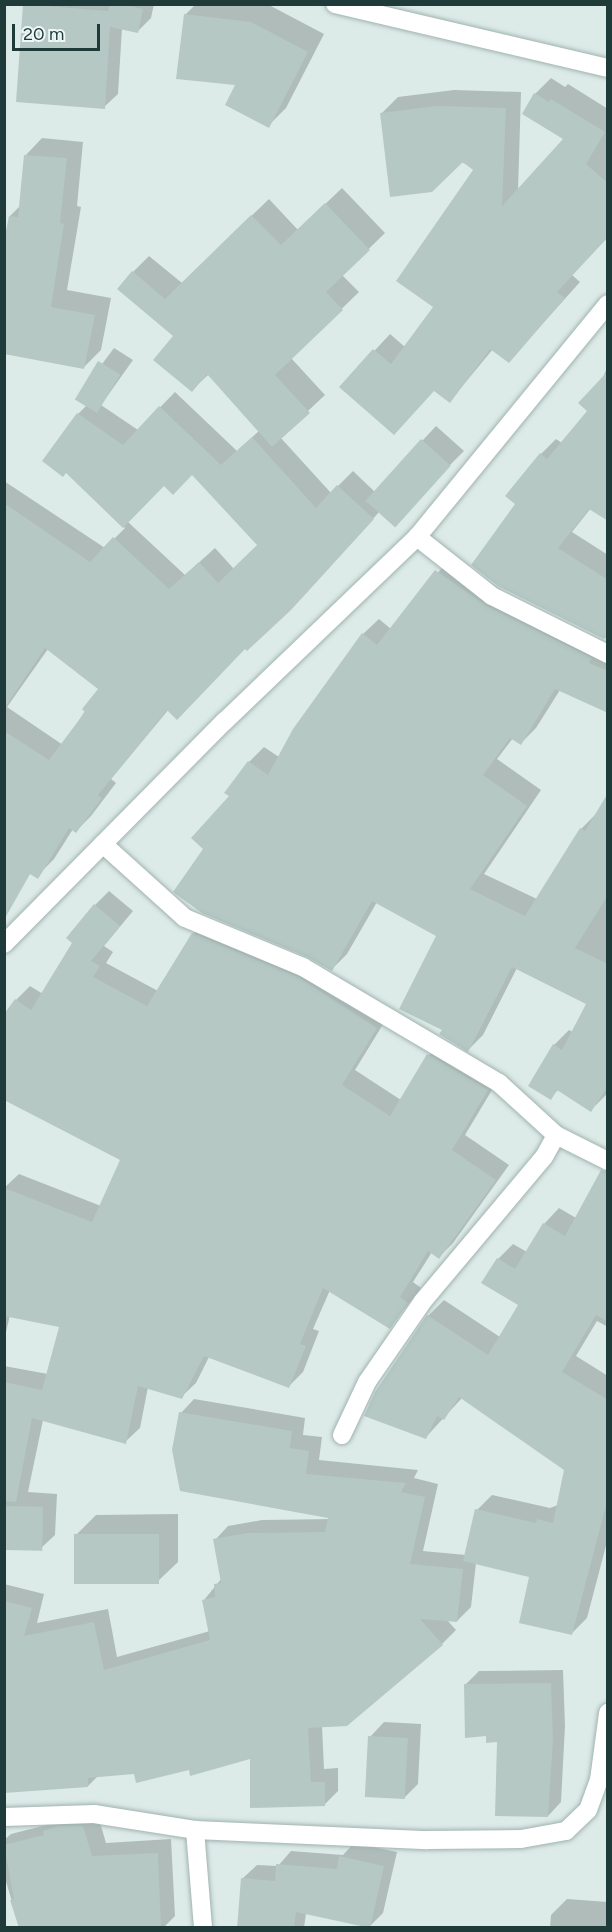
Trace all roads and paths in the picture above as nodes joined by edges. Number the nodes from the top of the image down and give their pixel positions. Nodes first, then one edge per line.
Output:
1 (335, 4) edge
2 (608, 68) edge
3 (608, 304) edge
4 (417, 537) junction
5 (608, 654) edge
6 (102, 844) junction
7 (4, 944) edge
8 (556, 1135) junction
9 (608, 1161) edge
10 (342, 1436) dead end
11 (608, 1713) edge
12 (4, 1817) edge
13 (195, 1830) junction
14 (203, 1928) edge

1 - 2 street
3 - 4 street
4 - 5 street
4 - 6 street
6 - 7 street
6 - 8 street
8 - 9 street
8 - 10 street
11 - 13 street
12 - 13 street
13 - 14 street

